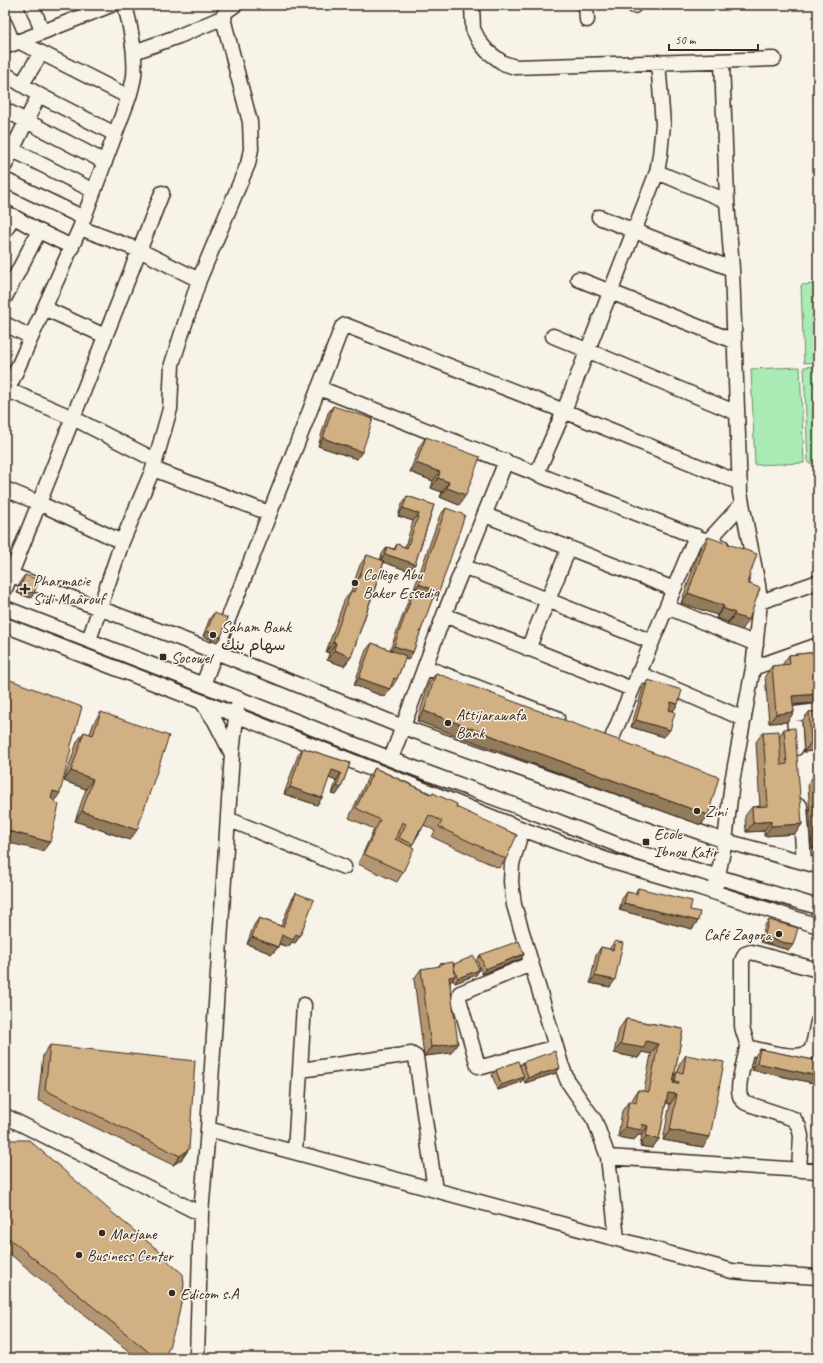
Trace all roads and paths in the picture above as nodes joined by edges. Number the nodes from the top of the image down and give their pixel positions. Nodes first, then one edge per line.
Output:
1 (32, 5) edge
2 (111, 5) edge
3 (125, 5) edge
4 (235, 5) edge
5 (472, 5) edge
6 (586, 5) edge
7 (224, 17) junction
8 (588, 20) dead end
9 (5, 24) edge
10 (42, 31) junction
11 (12, 44) edge
12 (134, 52) junction
13 (41, 53) junction
14 (774, 59) dead end
15 (722, 61) junction
16 (658, 62) junction
17 (5, 74) edge
18 (22, 84) junction
19 (39, 95) junction
20 (129, 97) junction
21 (5, 110) edge
22 (26, 122) junction
23 (115, 134) junction
24 (9, 148) edge
25 (105, 162) junction
26 (5, 165) edge
27 (658, 172) junction
28 (5, 180) edge
29 (94, 191) junction
30 (162, 193) dead end
31 (727, 201) junction
32 (9, 214) edge
33 (599, 217) dead end
34 (82, 223) junction
35 (635, 230) junction
36 (5, 231) edge
37 (39, 231) junction
38 (72, 247) junction
39 (139, 250) junction
40 (732, 269) junction
41 (578, 279) dead end
42 (199, 280) junction
43 (611, 292) junction
44 (5, 297) edge
45 (44, 308) junction
46 (5, 324) edge
47 (105, 336) junction
48 (553, 336) dead end
49 (31, 337) junction
50 (734, 341) junction
51 (588, 351) junction
52 (319, 388) junction
53 (6, 393) edge
54 (564, 411) junction
55 (737, 413) junction
56 (73, 418) junction
57 (506, 461) junction
58 (154, 464) junction
59 (537, 473) junction
60 (740, 483) junction
61 (5, 488) edge
62 (40, 503) junction
63 (742, 504) junction
64 (269, 513) junction
65 (485, 515) junction
66 (702, 538) junction
67 (122, 542) junction
68 (569, 548) junction
69 (742, 554) junction
70 (463, 566) junction
71 (11, 575) junction
72 (818, 582) edge
73 (5, 589) edge
74 (674, 589) junction
75 (548, 601) junction
76 (760, 602) junction
77 (667, 607) junction
78 (5, 608) edge
79 (99, 609) junction
80 (444, 615) junction
81 (5, 625) edge
82 (89, 640) junction
83 (652, 642) junction
84 (756, 644) junction
85 (818, 645) edge
86 (528, 648) junction
87 (216, 652) junction
88 (425, 668) junction
89 (753, 668) junction
90 (638, 673) junction
91 (203, 685) junction
92 (632, 689) junction
93 (237, 698) junction
94 (202, 702) junction
95 (818, 711) edge
96 (236, 715) junction
97 (744, 719) junction
98 (567, 721) edge
99 (403, 727) junction
100 (597, 732) edge
101 (612, 738) junction
102 (626, 743) edge
103 (232, 754) junction
104 (391, 759) junction
105 (797, 761) edge
106 (718, 777) edge
107 (732, 782) junction
108 (799, 792) edge
109 (228, 819) junction
110 (522, 829) junction
111 (725, 841) junction
112 (804, 862) junction
113 (818, 866) edge
114 (344, 867) dead end
115 (718, 877) junction
116 (714, 893) junction
117 (818, 907) edge
118 (818, 926) edge
119 (531, 964) junction
120 (818, 970) edge
121 (304, 1005) dead end
122 (818, 1022) edge
123 (556, 1047) junction
124 (746, 1048) junction
125 (815, 1050) edge
126 (301, 1070) junction
127 (5, 1116) edge
128 (208, 1129) junction
129 (296, 1152) junction
130 (608, 1158) junction
131 (799, 1170) junction
132 (818, 1172) edge
133 (435, 1190) junction
134 (201, 1214) junction
135 (617, 1239) junction
136 (818, 1277) edge
137 (198, 1358) edge

1 - 10 street
2 - 10 street
3 - 12 street
4 - 7 street
5 - 16 street
6 - 8 street
7 - 12 street
7 - 42 street
9 - 11 street
10 - 11 street
11 - 13 street
12 - 20 street
13 - 18 street
13 - 20 street
14 - 15 street
15 - 16 street
15 - 31 street
16 - 27 street
17 - 18 street
18 - 19 street
19 - 22 street
19 - 23 street
20 - 23 street
21 - 22 street
22 - 24 street
22 - 25 street
23 - 25 street
24 - 26 street
24 - 29 street
25 - 29 street
27 - 31 street
27 - 35 street
28 - 34 street
29 - 34 street
30 - 39 street
31 - 40 street
32 - 36 street
32 - 37 street
33 - 35 street
34 - 38 street
34 - 39 street
35 - 40 street
35 - 43 street
37 - 38 street
37 - 44 street
38 - 45 street
39 - 42 street
39 - 47 street
40 - 50 street
41 - 43 street
42 - 58 street
43 - 50 street
43 - 51 street
45 - 47 street
45 - 49 street
46 - 49 street
47 - 56 street
48 - 51 street
49 - 53 street
50 - 55 street
51 - 54 street
51 - 55 street
52 - 54 street
52 - 57 street
52 - 64 street
53 - 56 street
54 - 59 street
54 - 60 street
55 - 60 street
56 - 58 street
56 - 62 street
57 - 59 street
57 - 65 street
58 - 64 street
58 - 67 street
59 - 66 street
60 - 63 street
61 - 62 street
62 - 67 street
62 - 71 street
63 - 66 street
63 - 69 street
64 - 87 street
65 - 68 street
65 - 70 street
66 - 69 street
66 - 74 street
67 - 79 street
68 - 74 street
68 - 75 street
69 - 76 street
70 - 75 street
70 - 80 street
71 - 73 street
71 - 79 street
72 - 76 street
74 - 77 street
75 - 83 street
75 - 86 street
76 - 84 street
77 - 83 street
77 - 84 street
78 - 82 street
79 - 82 street
79 - 87 street
80 - 86 street
80 - 88 street
81 - 94 street
82 - 91 street
83 - 90 street
84 - 89 street
85 - 89 street
86 - 92 street
87 - 91 street
87 - 99 street
88 - 98 street
88 - 99 street
89 - 97 street
90 - 92 street
90 - 97 street
91 - 93 street
92 - 101 street
93 - 96 street
93 - 104 street
94 - 96 street
94 - 103 street
95 - 105 street
96 - 103 street
96 - 110 street
97 - 107 street
99 - 104 street
99 - 111 street
100 - 101 street
101 - 102 street
103 - 109 street
104 - 115 street
106 - 107 street
107 - 111 street
108 - 112 street
109 - 114 street
109 - 128 street
110 - 116 street
110 - 119 street
111 - 112 street
111 - 115 street
112 - 113 street
115 - 116 street
115 - 117 street
116 - 118 street
119 - 123 street
119 - 123 street
120 - 124 street
121 - 126 street
122 - 125 street
123 - 130 street
124 - 125 street
124 - 131 street
126 - 129 street
126 - 133 street
127 - 134 street
128 - 129 street
128 - 134 street
129 - 133 street
130 - 131 street
130 - 135 street
131 - 132 street
133 - 135 street
134 - 137 street
135 - 136 street

